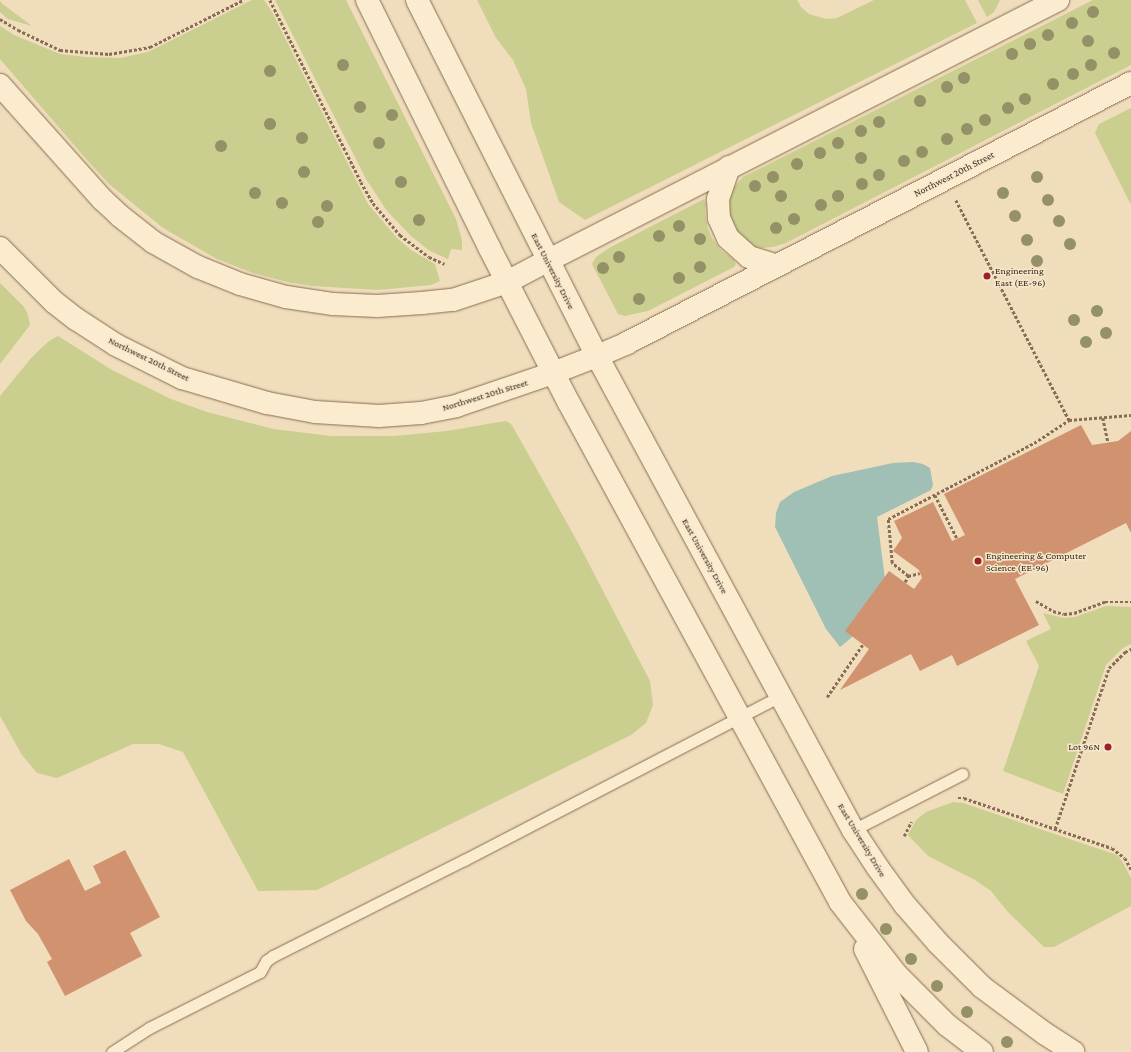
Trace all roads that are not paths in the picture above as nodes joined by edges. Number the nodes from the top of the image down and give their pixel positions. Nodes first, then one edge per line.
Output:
1 (367, 0) edge
2 (416, 0) edge
3 (1058, 0) edge
4 (1027, 7) edge
5 (1131, 83) edge
6 (0, 85) edge
7 (729, 167) junction
8 (0, 248) edge
9 (548, 261) junction
10 (776, 265) junction
11 (507, 282) junction
12 (596, 356) junction
13 (553, 373) junction
14 (781, 696) junction
15 (739, 718) junction
16 (962, 774) dead end
17 (853, 830) junction
18 (840, 902) junction
19 (112, 1052) edge
20 (917, 1052) edge
21 (982, 1052) edge
22 (1073, 1052) edge

1 - 11 street
2 - 9 street, East University Drive
3 - 4 street
4 - 7 street
5 - 10 street, Northwest 20th Street
6 - 11 street
7 - 9 street
7 - 10 street
8 - 13 street, Northwest 20th Street
9 - 11 street
9 - 12 street, East University Drive
10 - 12 street, Northwest 20th Street
11 - 13 street
12 - 13 street, Northwest 20th Street
12 - 14 street, East University Drive
13 - 15 street
14 - 15 lane
14 - 17 street, East University Drive
15 - 18 street
15 - 19 lane
16 - 17 lane
17 - 22 street, East University Drive
18 - 20 street
18 - 21 street

